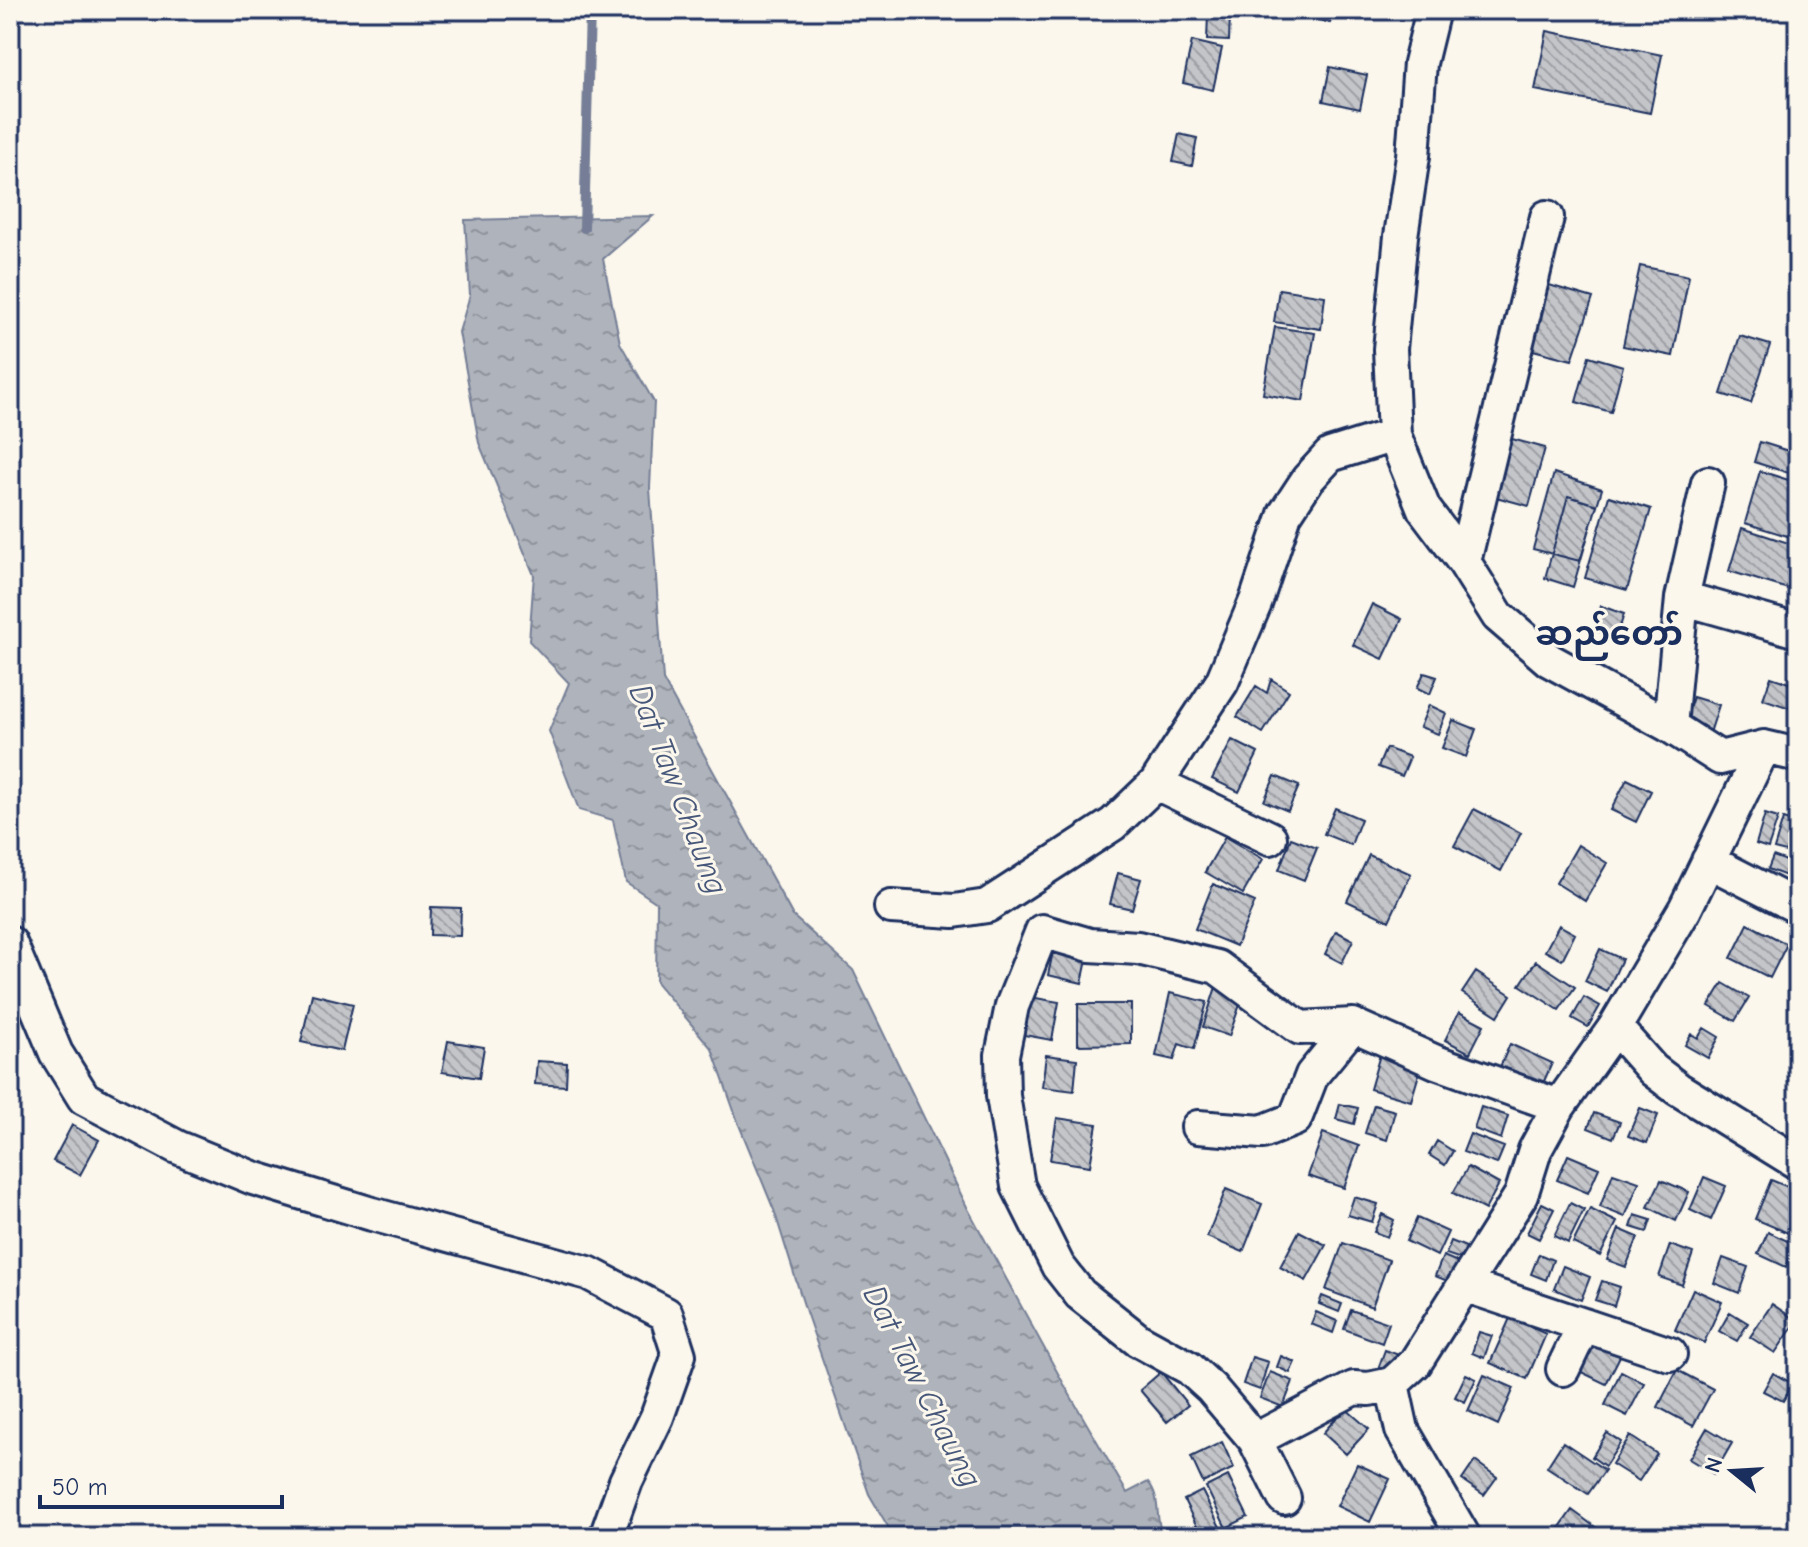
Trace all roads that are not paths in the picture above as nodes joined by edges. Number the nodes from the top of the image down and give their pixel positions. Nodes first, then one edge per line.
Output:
1 (1433, 10) edge
2 (1547, 217) dead end
3 (1394, 435) junction
4 (1708, 483) dead end
5 (1464, 562) junction
6 (1682, 598) junction
7 (1798, 631) edge
8 (1670, 726) junction
9 (1764, 747) junction
10 (1798, 755) edge
11 (1156, 783) junction
12 (1270, 838) dead end
13 (1708, 861) junction
14 (891, 907) dead end
15 (1798, 907) edge
16 (10, 943) edge
17 (1353, 1025) junction
18 (1615, 1027) junction
19 (1559, 1106) junction
20 (1198, 1127) dead end
21 (1798, 1163) edge
22 (1464, 1285) junction
23 (1584, 1325) junction
24 (1670, 1354) dead end
25 (1563, 1369) dead end
26 (1392, 1384) junction
27 (1255, 1440) junction
28 (1284, 1498) dead end
29 (606, 1537) edge
30 (1464, 1537) edge

1 - 3 street
2 - 5 street
3 - 5 street
3 - 11 street
4 - 6 street
5 - 8 street
6 - 7 street
6 - 8 street
8 - 9 street
9 - 10 street
9 - 13 street
11 - 12 street
11 - 14 street
13 - 15 street
13 - 18 street
16 - 29 street
17 - 19 street
17 - 20 street
17 - 27 street
18 - 19 street
18 - 21 street
19 - 22 street
22 - 23 street
22 - 26 street
23 - 24 street
23 - 25 street
26 - 27 street
26 - 30 street
27 - 28 street

